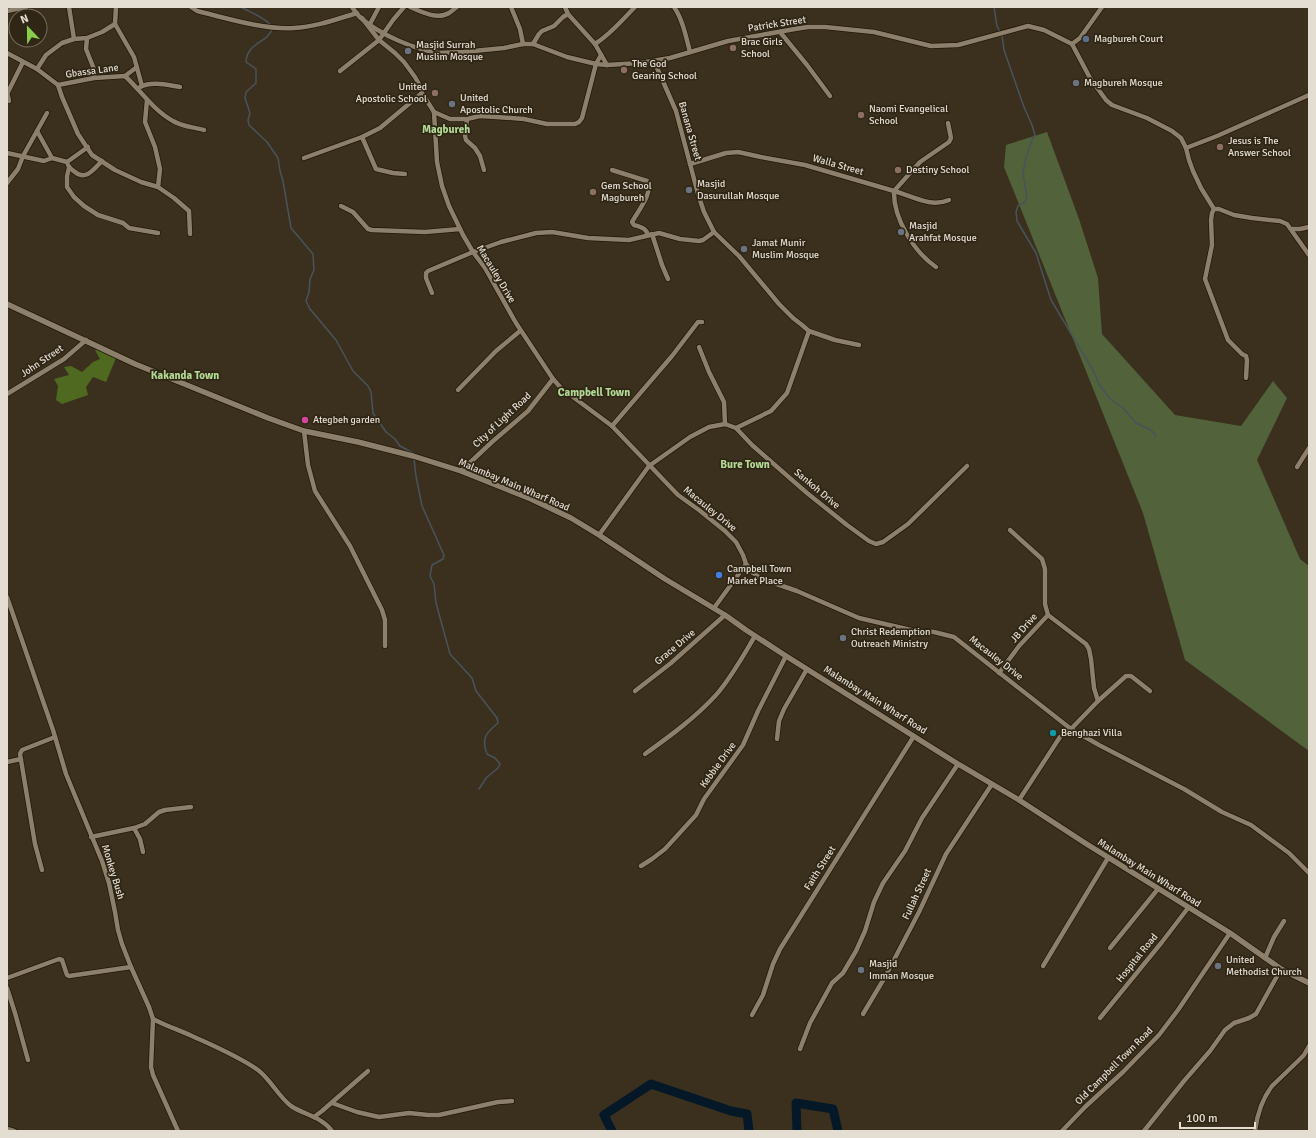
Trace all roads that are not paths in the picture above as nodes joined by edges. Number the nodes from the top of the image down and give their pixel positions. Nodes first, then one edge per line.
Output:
1 (26, 7) edge
2 (69, 7) edge
3 (116, 7) edge
4 (192, 7) edge
5 (352, 7) edge
6 (380, 7) edge
7 (404, 7) edge
8 (410, 7) edge
9 (457, 7) edge
10 (511, 7) edge
11 (565, 7) edge
12 (635, 7) edge
13 (674, 7) edge
14 (1102, 7) edge
15 (7, 11) edge
16 (357, 13) junction
17 (568, 14) junction
18 (362, 18) junction
19 (115, 24) junction
20 (370, 24) junction
21 (780, 32) junction
22 (384, 33) junction
23 (87, 38) junction
24 (74, 39) junction
25 (379, 40) junction
26 (523, 44) junction
27 (534, 44) junction
28 (595, 44) junction
29 (1072, 44) junction
30 (690, 52) junction
31 (7, 53) edge
32 (601, 55) junction
33 (654, 61) junction
34 (23, 62) junction
35 (596, 64) junction
36 (607, 65) junction
37 (137, 67) junction
38 (37, 69) junction
39 (340, 71) dead end
40 (125, 76) junction
41 (94, 78) junction
42 (58, 85) junction
43 (140, 87) junction
44 (180, 87) dead end
45 (7, 92) edge
46 (422, 93) junction
47 (1309, 95) edge
48 (830, 96) dead end
49 (147, 100) junction
50 (9, 101) dead end
51 (434, 112) junction
52 (47, 113) dead end
53 (467, 120) junction
54 (948, 123) dead end
55 (204, 130) dead end
56 (37, 131) junction
57 (362, 137) junction
58 (88, 147) junction
59 (1186, 148) junction
60 (7, 153) edge
61 (23, 156) junction
62 (52, 158) junction
63 (304, 158) dead end
64 (102, 161) junction
65 (67, 162) junction
66 (690, 164) junction
67 (69, 168) junction
68 (484, 170) dead end
69 (612, 170) dead end
70 (405, 174) dead end
71 (7, 183) edge
72 (158, 187) junction
73 (894, 191) junction
74 (949, 200) dead end
75 (341, 206) dead end
76 (1214, 209) junction
77 (1309, 226) edge
78 (460, 229) junction
79 (1292, 229) junction
80 (714, 232) junction
81 (158, 233) dead end
82 (190, 234) dead end
83 (650, 235) junction
84 (473, 252) junction
85 (1309, 255) edge
86 (936, 267) dead end
87 (668, 279) dead end
88 (432, 293) dead end
89 (7, 304) edge
90 (702, 322) dead end
91 (520, 330) junction
92 (809, 331) junction
93 (86, 340) junction
94 (859, 346) dead end
95 (699, 347) dead end
96 (1246, 378) dead end
97 (552, 379) junction
98 (458, 390) dead end
99 (7, 394) edge
100 (725, 424) junction
101 (612, 426) junction
102 (736, 428) junction
103 (304, 431) junction
104 (1309, 448) edge
105 (650, 466) junction
106 (967, 466) dead end
107 (1297, 467) dead end
108 (461, 472) junction
109 (1010, 530) dead end
110 (599, 535) junction
111 (746, 564) junction
112 (7, 597) edge
113 (714, 608) junction
114 (725, 615) junction
115 (1048, 615) junction
116 (755, 636) junction
117 (385, 646) dead end
118 (786, 656) junction
119 (807, 669) junction
120 (999, 673) junction
121 (635, 691) dead end
122 (1150, 691) dead end
123 (1098, 701) junction
124 (1071, 729) junction
125 (914, 736) junction
126 (55, 737) junction
127 (777, 739) dead end
128 (645, 754) dead end
129 (21, 759) junction
130 (7, 762) edge
131 (958, 764) junction
132 (992, 784) junction
133 (1019, 800) junction
134 (191, 807) dead end
135 (134, 828) junction
136 (91, 837) junction
137 (143, 852) dead end
138 (1108, 858) junction
139 (641, 866) dead end
140 (42, 870) dead end
141 (1309, 873) edge
142 (1158, 889) junction
143 (1188, 908) junction
144 (1284, 921) dead end
145 (1230, 933) junction
146 (1110, 948) dead end
147 (1265, 958) junction
148 (1043, 966) dead end
149 (131, 967) junction
150 (1281, 969) junction
151 (7, 978) edge
152 (1309, 983) edge
153 (7, 988) edge
154 (863, 1014) dead end
155 (752, 1015) dead end
156 (1100, 1018) dead end
157 (153, 1020) junction
158 (1309, 1046) edge
159 (800, 1049) dead end
160 (28, 1060) dead end
161 (368, 1071) dead end
162 (512, 1102) dead end
163 (332, 1103) junction
164 (314, 1117) junction
165 (7, 1129) edge
166 (14, 1131) edge
167 (178, 1131) edge
168 (332, 1131) edge
169 (1062, 1131) edge
170 (1144, 1131) edge
171 (1255, 1131) edge

1 - 15 street
2 - 24 street
3 - 19 street
4 - 16 street
5 - 16 street
6 - 20 street
7 - 22 street
8 - 9 street
10 - 26 street
11 - 17 street
12 - 28 street
13 - 30 street
14 - 29 street
16 - 18 street
17 - 27 street
17 - 28 street
18 - 20 street
18 - 25 street, Macauley Drive
19 - 23 street
19 - 37 street
20 - 22 street
21 - 29 street, Patrick Street
21 - 30 street, Patrick Street
21 - 48 street
22 - 25 street
22 - 26 street
23 - 24 street
23 - 41 street
24 - 38 street
25 - 39 street
25 - 46 street, Macauley Drive
26 - 27 street
27 - 35 street, Patrick Street
28 - 32 street
29 - 59 street
30 - 33 street, Patrick Street
31 - 34 street
32 - 35 street
32 - 36 street
33 - 36 street, Patrick Street
33 - 66 street, Banana Street
34 - 38 street
34 - 45 street
35 - 36 street, Patrick Street
35 - 53 street
37 - 40 street
37 - 43 street
38 - 42 street
40 - 41 street, Gbassa Lane
40 - 43 street, Gbassa Lane
41 - 42 street, Gbassa Lane
42 - 58 street
43 - 44 street
43 - 49 street, Gbassa Lane
45 - 50 street
46 - 51 street, Macauley Drive
46 - 57 street
47 - 59 street
49 - 55 street, Gbassa Lane
49 - 72 street
51 - 53 street
51 - 78 street, Macauley Drive
52 - 56 street
53 - 68 street
54 - 73 street
56 - 61 street
56 - 62 street
57 - 63 street
57 - 70 street
58 - 64 street
58 - 65 street
59 - 76 street
60 - 61 street
61 - 62 street
61 - 71 street
62 - 65 street
64 - 67 street
64 - 72 street
65 - 67 street
66 - 73 street, Walla Street
66 - 80 street, Banana Street
67 - 81 street
69 - 83 street
72 - 82 street
73 - 74 street, Walla Street
73 - 86 street
75 - 78 street
76 - 79 street
76 - 96 street
77 - 79 street
78 - 84 street, Macauley Drive
79 - 85 street
80 - 83 street
80 - 92 street, Banana Street
83 - 84 street
83 - 87 street
84 - 88 street
84 - 91 street, Macauley Drive
89 - 93 street, Malambay Main Wharf Road
90 - 101 street
91 - 97 street, Macauley Drive
91 - 98 street
92 - 94 street, Banana Street
92 - 102 street
93 - 99 street, John Street
93 - 103 street, Malambay Main Wharf Road
95 - 100 street
97 - 101 street, Macauley Drive
97 - 108 street, City of Light Road
100 - 102 street, Sankoh Drive
100 - 105 street
101 - 105 street, Macauley Drive
102 - 106 street, Sankoh Drive
103 - 108 street, Malambay Main Wharf Road
103 - 117 street
104 - 107 street
105 - 110 street
105 - 111 street, Macauley Drive
108 - 110 street, Malambay Main Wharf Road
109 - 115 street
110 - 113 street, Malambay Main Wharf Road
111 - 113 street
111 - 120 street, Macauley Drive
112 - 126 street, Monkey Bush
113 - 114 street, Malambay Main Wharf Road
114 - 116 street, Malambay Main Wharf Road
114 - 121 street, Grace Drive
115 - 120 street, JB Drive
115 - 123 street
116 - 118 street, Malambay Main Wharf Road
116 - 128 street
118 - 119 street, Malambay Main Wharf Road
118 - 139 street, Kebbie Drive
119 - 125 street, Malambay Main Wharf Road
119 - 127 street
120 - 124 street, Macauley Drive
122 - 123 street
123 - 124 street
124 - 133 street
124 - 141 street, Macauley Drive
125 - 131 street, Malambay Main Wharf Road
125 - 155 street, Faith Street
126 - 129 street
126 - 136 street, Monkey Bush
129 - 130 street
129 - 140 street
131 - 132 street, Malambay Main Wharf Road
131 - 159 street
132 - 133 street, Malambay Main Wharf Road
132 - 154 street, Fullah Street
133 - 138 street, Malambay Main Wharf Road
134 - 135 street
135 - 136 street
135 - 137 street
136 - 149 street, Monkey Bush
138 - 142 street, Malambay Main Wharf Road
138 - 148 street
142 - 143 street, Malambay Main Wharf Road
142 - 146 street
143 - 145 street, Malambay Main Wharf Road
143 - 156 street, Hospital Road
144 - 147 street
145 - 147 street, Malambay Main Wharf Road
145 - 169 street, Old Campbell Town Road
147 - 150 street, Malambay Main Wharf Road
149 - 151 street
149 - 157 street, Monkey Bush
150 - 152 street, Malambay Main Wharf Road
150 - 170 street
153 - 160 street
157 - 164 street
157 - 167 street, Monkey Bush
158 - 171 street
161 - 163 street
162 - 163 street
163 - 164 street
164 - 168 street
165 - 166 street

